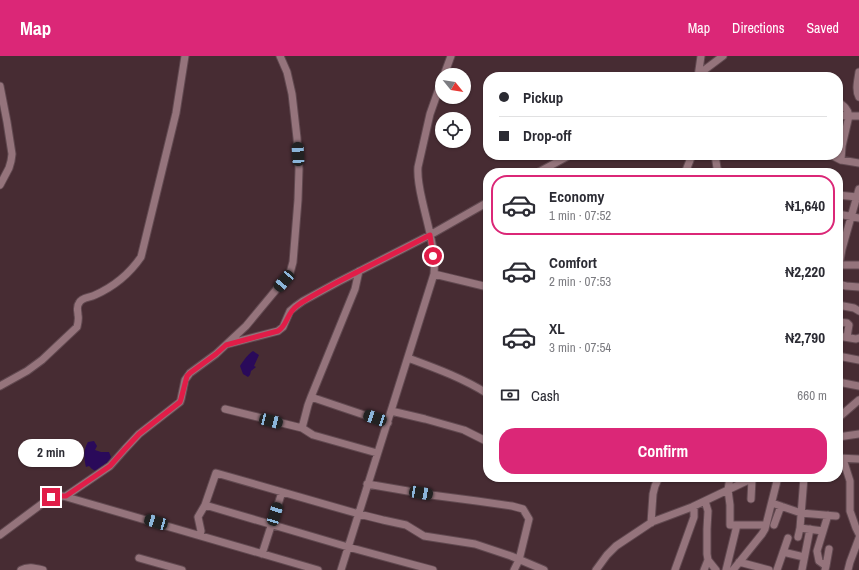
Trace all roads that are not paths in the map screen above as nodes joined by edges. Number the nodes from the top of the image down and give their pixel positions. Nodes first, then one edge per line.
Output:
1 (185, 56) edge
2 (280, 56) edge
3 (451, 56) edge
4 (702, 56) edge
5 (723, 56) edge
6 (447, 68) edge
7 (698, 72) edge
8 (702, 72) edge
9 (859, 72) edge
10 (0, 86) edge
11 (859, 97) edge
12 (435, 100) edge
13 (843, 105) edge
14 (843, 115) edge
15 (849, 116) junction
16 (859, 116) edge
17 (843, 142) edge
18 (561, 160) edge
19 (841, 160) edge
20 (859, 163) edge
21 (546, 168) edge
22 (0, 185) edge
23 (859, 189) edge
24 (843, 196) edge
25 (857, 197) junction
26 (483, 205) edge
27 (843, 215) edge
28 (851, 217) junction
29 (859, 218) edge
30 (430, 235) junction
31 (843, 248) edge
32 (859, 265) edge
33 (843, 267) edge
34 (359, 271) junction
35 (434, 274) junction
36 (483, 285) edge
37 (843, 285) edge
38 (859, 287) edge
39 (843, 306) edge
40 (859, 311) edge
41 (843, 323) edge
42 (859, 330) edge
43 (843, 337) edge
44 (847, 337) junction
45 (858, 338) edge
46 (226, 345) junction
47 (843, 357) edge
48 (408, 358) junction
49 (859, 360) edge
50 (843, 384) edge
51 (0, 386) edge
52 (859, 386) edge
53 (483, 391) edge
54 (311, 397) junction
55 (859, 400) edge
56 (225, 409) dead end
57 (391, 410) junction
58 (843, 414) edge
59 (388, 422) junction
60 (302, 428) junction
61 (859, 434) edge
62 (843, 436) edge
63 (483, 440) edge
64 (377, 453) junction
65 (843, 458) edge
66 (859, 459) edge
67 (843, 466) edge
68 (655, 482) edge
69 (729, 482) edge
70 (743, 482) edge
71 (751, 482) edge
72 (777, 482) edge
73 (804, 482) edge
74 (367, 484) junction
75 (728, 490) junction
76 (282, 492) junction
77 (66, 496) junction
78 (751, 499) dead end
79 (705, 501) junction
80 (772, 503) junction
81 (206, 505) junction
82 (694, 506) junction
83 (781, 506) junction
84 (801, 513) junction
85 (359, 514) junction
86 (828, 515) junction
87 (836, 516) dead end
88 (651, 523) junction
89 (857, 523) edge
90 (272, 525) junction
91 (737, 525) junction
92 (766, 525) junction
93 (774, 525) dead end
94 (800, 528) junction
95 (810, 529) junction
96 (823, 531) junction
97 (859, 534) edge
98 (0, 535) edge
99 (200, 535) junction
100 (798, 537) dead end
101 (788, 538) dead end
102 (859, 538) edge
103 (348, 547) junction
104 (829, 548) dead end
105 (783, 552) junction
106 (262, 554) junction
107 (805, 554) junction
108 (818, 555) junction
109 (139, 558) dead end
110 (519, 560) junction
111 (708, 560) junction
112 (738, 562) junction
113 (825, 568) edge
114 (599, 569) edge
115 (21, 570) edge
116 (43, 570) edge
117 (182, 570) edge
118 (318, 570) edge
119 (341, 570) edge
120 (433, 570) edge
121 (514, 570) edge
122 (544, 570) edge
123 (675, 570) edge
124 (704, 570) edge
125 (716, 570) edge
126 (726, 570) edge
127 (733, 570) edge
128 (770, 570) edge
129 (777, 570) edge
130 (802, 570) edge
131 (848, 570) edge

1 - 51 street
2 - 46 street
3 - 6 street
4 - 7 street
5 - 8 street
9 - 11 street
10 - 22 street
12 - 30 street
13 - 15 street
14 - 15 street
15 - 16 street
15 - 17 street
18 - 21 street
19 - 20 street
23 - 25 street
24 - 25 street
25 - 28 street
26 - 30 street
27 - 28 street
28 - 29 street
28 - 31 street
30 - 34 street
30 - 35 street
32 - 33 street
34 - 46 street
34 - 54 street
35 - 36 street
35 - 48 street
37 - 38 street
39 - 40 street
41 - 44 street
42 - 45 street
43 - 44 street
44 - 45 street
46 - 77 street
47 - 49 street
48 - 53 street
48 - 57 street
50 - 52 street
54 - 59 street
54 - 60 street
55 - 58 street
56 - 60 street
57 - 59 street
57 - 63 street
59 - 64 street
60 - 64 street
61 - 62 street
64 - 74 street
65 - 66 street
67 - 89 street
68 - 88 street
69 - 75 street
70 - 75 street
71 - 78 street
72 - 80 street
73 - 84 street
74 - 85 street
74 - 110 street
75 - 79 street
75 - 91 street
76 - 81 street
76 - 85 street
76 - 90 street
77 - 98 street
77 - 99 street
79 - 82 street
79 - 111 street
80 - 83 street
80 - 92 street
81 - 90 street
81 - 99 street
82 - 88 street
82 - 123 street
83 - 84 street
83 - 93 street
84 - 86 street
84 - 94 street
85 - 103 street
85 - 110 street
86 - 87 street
86 - 96 street
88 - 114 street
89 - 97 street
90 - 103 street
90 - 106 street
91 - 92 street
91 - 126 street
92 - 112 street
94 - 95 street
94 - 100 street
95 - 96 street
95 - 107 street
96 - 108 street
99 - 106 street
101 - 105 street
102 - 131 street
103 - 119 street
103 - 120 street
104 - 113 street
105 - 107 street
105 - 129 street
106 - 118 street
107 - 108 street
107 - 130 street
108 - 113 street
109 - 117 street
110 - 121 street
110 - 122 street
111 - 124 street
111 - 125 street
112 - 127 street
112 - 128 street
115 - 116 street

